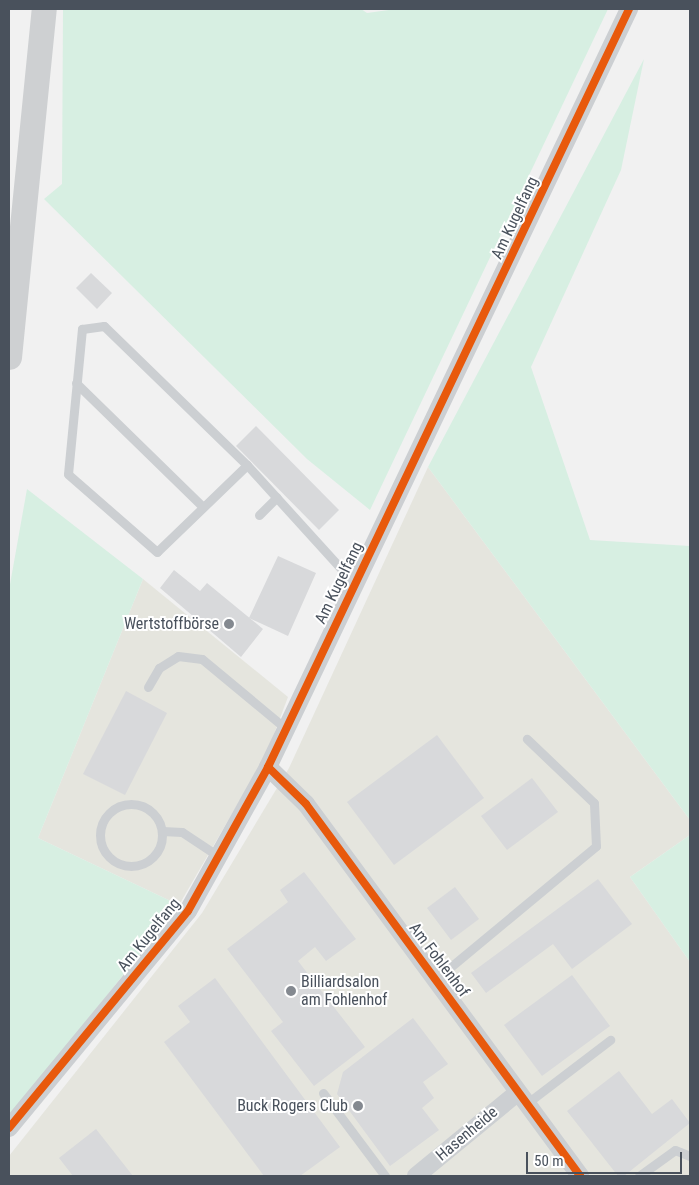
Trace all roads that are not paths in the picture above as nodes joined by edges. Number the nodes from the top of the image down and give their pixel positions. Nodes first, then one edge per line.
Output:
1 (44, 9) edge
2 (629, 9) edge
3 (9, 357) edge
4 (76, 383) junction
5 (247, 465) junction
6 (277, 497) junction
7 (203, 507) junction
8 (259, 515) dead end
9 (354, 583) junction
10 (148, 687) dead end
11 (284, 727) junction
12 (527, 740) dead end
13 (268, 767) junction
14 (162, 831) junction
15 (218, 856) junction
16 (436, 979) junction
17 (610, 1040) dead end
18 (323, 1093) dead end
19 (522, 1098) junction
20 (9, 1128) edge
21 (690, 1156) edge
22 (385, 1176) edge
23 (416, 1176) edge
24 (580, 1176) edge
25 (639, 1176) edge

1 - 3 main road
2 - 9 street, Am Kugelfang
4 - 5 lane
4 - 7 lane
4 - 7 lane
5 - 6 lane
5 - 7 lane
6 - 8 lane
6 - 9 lane
9 - 11 street, Am Kugelfang
10 - 11 lane
11 - 13 street, Am Kugelfang
12 - 16 lane
13 - 15 street, Am Kugelfang
13 - 16 street, Am Fohlenhof
14 - 14 lane
14 - 15 lane
15 - 20 street, Am Kugelfang
16 - 19 street, Am Fohlenhof
17 - 19 lane
18 - 22 lane
19 - 23 street, Hasenheide
19 - 24 street, Am Fohlenhof
21 - 25 lane

